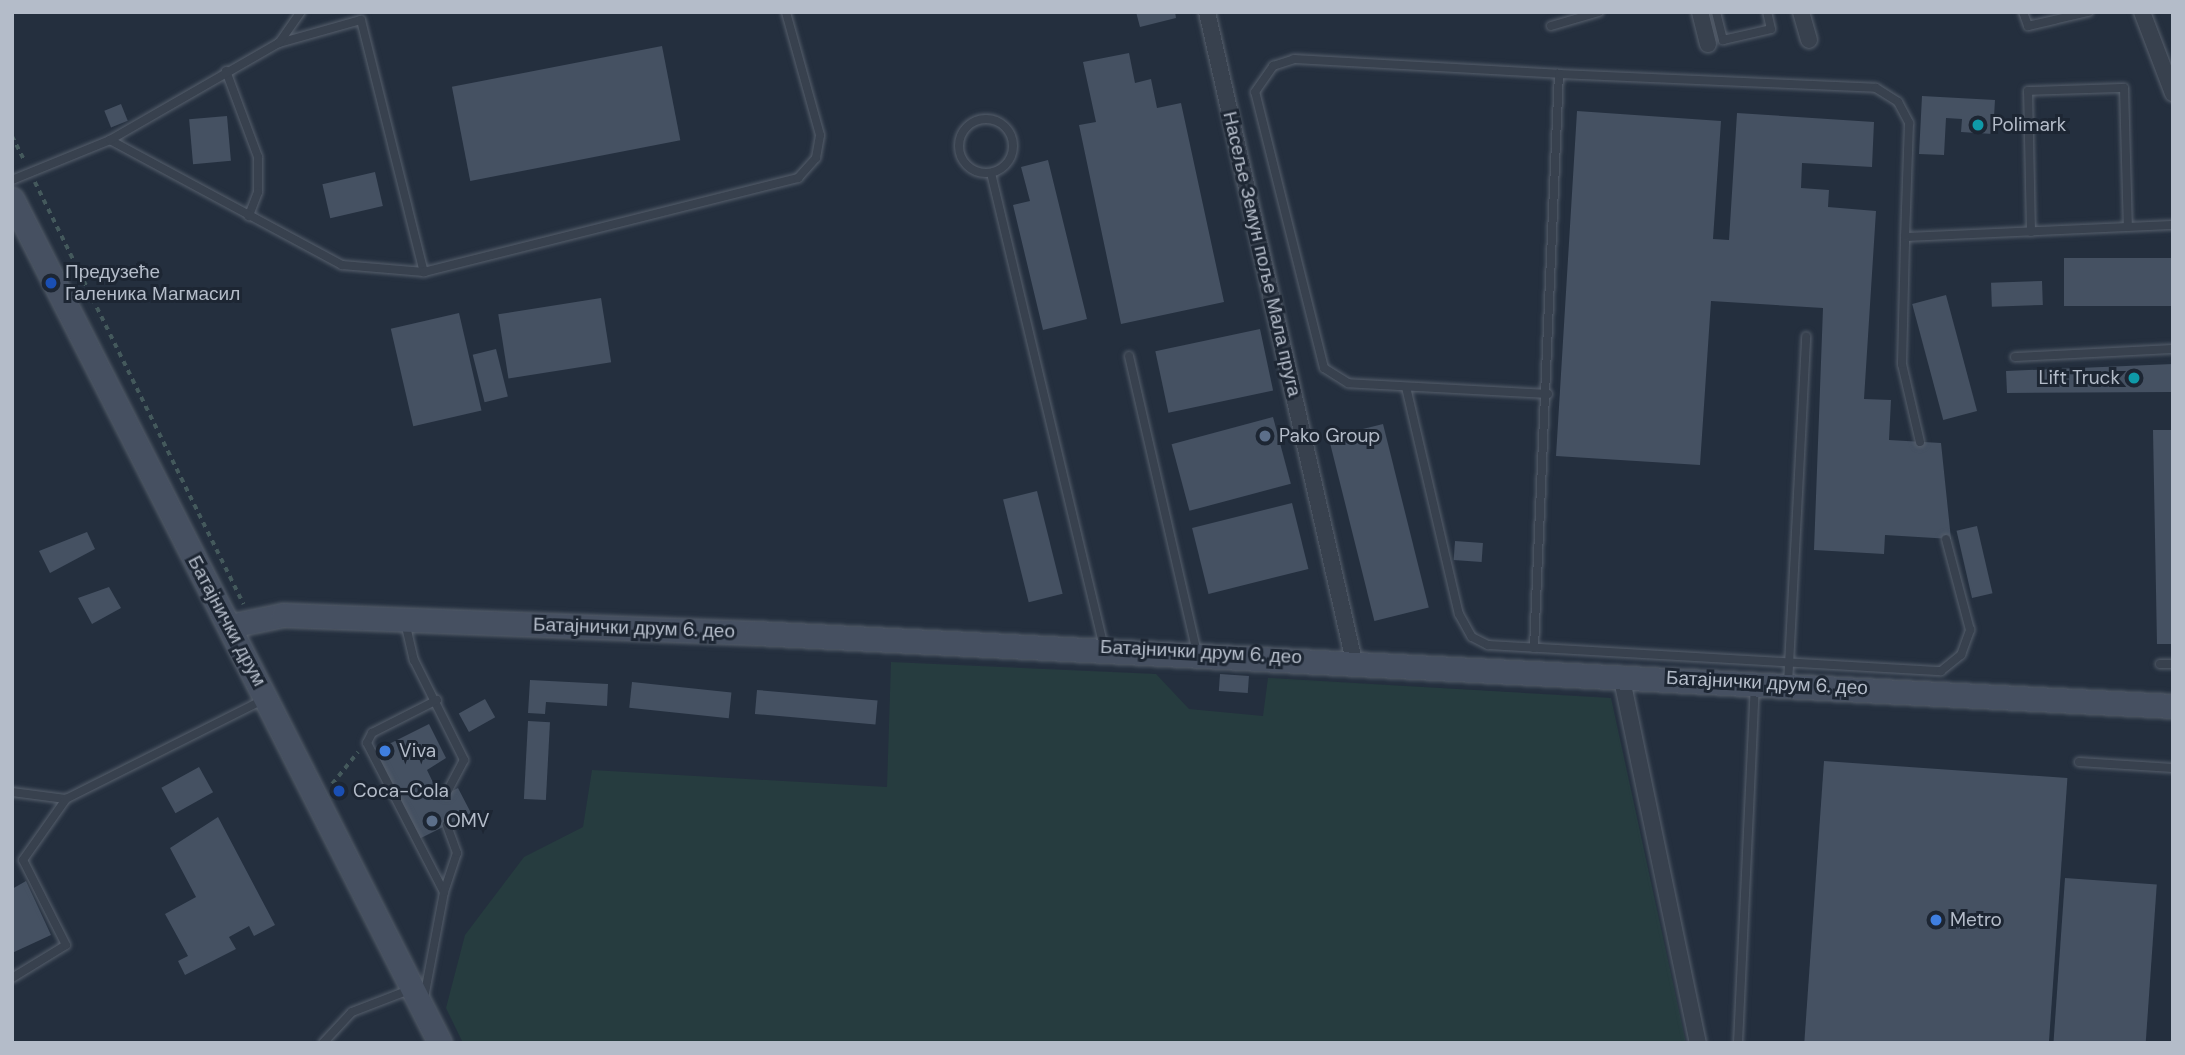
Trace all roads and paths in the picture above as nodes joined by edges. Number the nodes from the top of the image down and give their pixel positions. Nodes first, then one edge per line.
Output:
1 (301, 12) edge
2 (786, 12) edge
3 (1207, 12) edge
4 (1599, 12) edge
5 (1700, 12) edge
6 (1716, 12) edge
7 (1767, 12) edge
8 (1801, 12) edge
9 (2023, 12) edge
10 (2088, 12) edge
11 (2143, 12) edge
12 (2062, 15) edge
13 (1551, 26) dead end
14 (1809, 40) dead end
15 (279, 43) junction
16 (1708, 44) dead end
17 (226, 71) junction
18 (1559, 74) junction
19 (2173, 93) edge
20 (12, 136) edge
21 (110, 141) junction
22 (30, 172) junction
23 (991, 173) junction
24 (12, 180) edge
25 (12, 199) edge
26 (249, 216) junction
27 (2173, 225) edge
28 (2128, 227) junction
29 (2031, 232) junction
30 (1905, 237) junction
31 (424, 272) junction
32 (1806, 336) dead end
33 (2173, 349) edge
34 (1129, 356) dead end
35 (2014, 357) dead end
36 (1406, 387) junction
37 (1548, 394) junction
38 (1920, 442) dead end
39 (1946, 539) dead end
40 (404, 619) junction
41 (240, 622) junction
42 (1104, 647) junction
43 (1534, 648) junction
44 (1196, 652) junction
45 (1354, 661) junction
46 (2160, 664) dead end
47 (2173, 664) edge
48 (1789, 673) junction
49 (1621, 675) junction
50 (1755, 682) junction
51 (268, 697) junction
52 (437, 700) junction
53 (2173, 706) edge
54 (366, 743) junction
55 (2079, 762) dead end
56 (2173, 768) edge
57 (12, 792) edge
58 (446, 794) dead end
59 (66, 799) junction
60 (320, 801) junction
61 (447, 825) dead end
62 (444, 892) junction
63 (12, 978) edge
64 (419, 998) junction
65 (323, 1043) edge
66 (440, 1043) edge
67 (1698, 1043) edge
68 (1738, 1043) edge

1 - 15 lane
2 - 31 lane
3 - 45 street, Насеље Земун поље Мала пруга
4 - 13 lane
5 - 16 street
6 - 7 lane
8 - 14 street
9 - 12 lane
10 - 12 lane
11 - 19 street
15 - 17 lane
15 - 31 lane
17 - 21 lane
17 - 26 lane
18 - 30 lane
18 - 36 lane
18 - 37 lane
20 - 22 path
21 - 22 lane
21 - 26 lane
22 - 24 lane
22 - 41 path
23 - 23 lane
23 - 42 lane
25 - 41 street, Батајнички друм
26 - 31 lane
27 - 28 lane
28 - 29 lane
28 - 29 lane
29 - 30 lane
30 - 38 lane
32 - 48 lane
33 - 35 lane
34 - 44 lane
36 - 37 lane
36 - 43 lane
37 - 43 lane
39 - 48 lane
40 - 41 street, Батајнички друм 6. део
40 - 42 street, Батајнички друм 6. део
40 - 52 lane
41 - 51 street, Батајнички друм
42 - 44 street, Батајнички друм 6. део
43 - 48 lane
44 - 45 street, Батајнички друм 6. део
45 - 49 street, Батајнички друм 6. део
46 - 47 lane
48 - 50 street, Батајнички друм 6. део
48 - 53 street, Батајнички друм 6. део
49 - 50 street, Батајнички друм 6. део
49 - 67 street
50 - 68 lane
51 - 59 lane
51 - 60 street, Батајнички друм
52 - 54 lane
52 - 58 lane
54 - 60 path
54 - 62 lane
55 - 56 lane
57 - 59 lane
59 - 63 lane
60 - 64 street, Батајнички друм
61 - 62 lane
62 - 64 lane
64 - 65 lane
64 - 66 street, Батајнички друм

